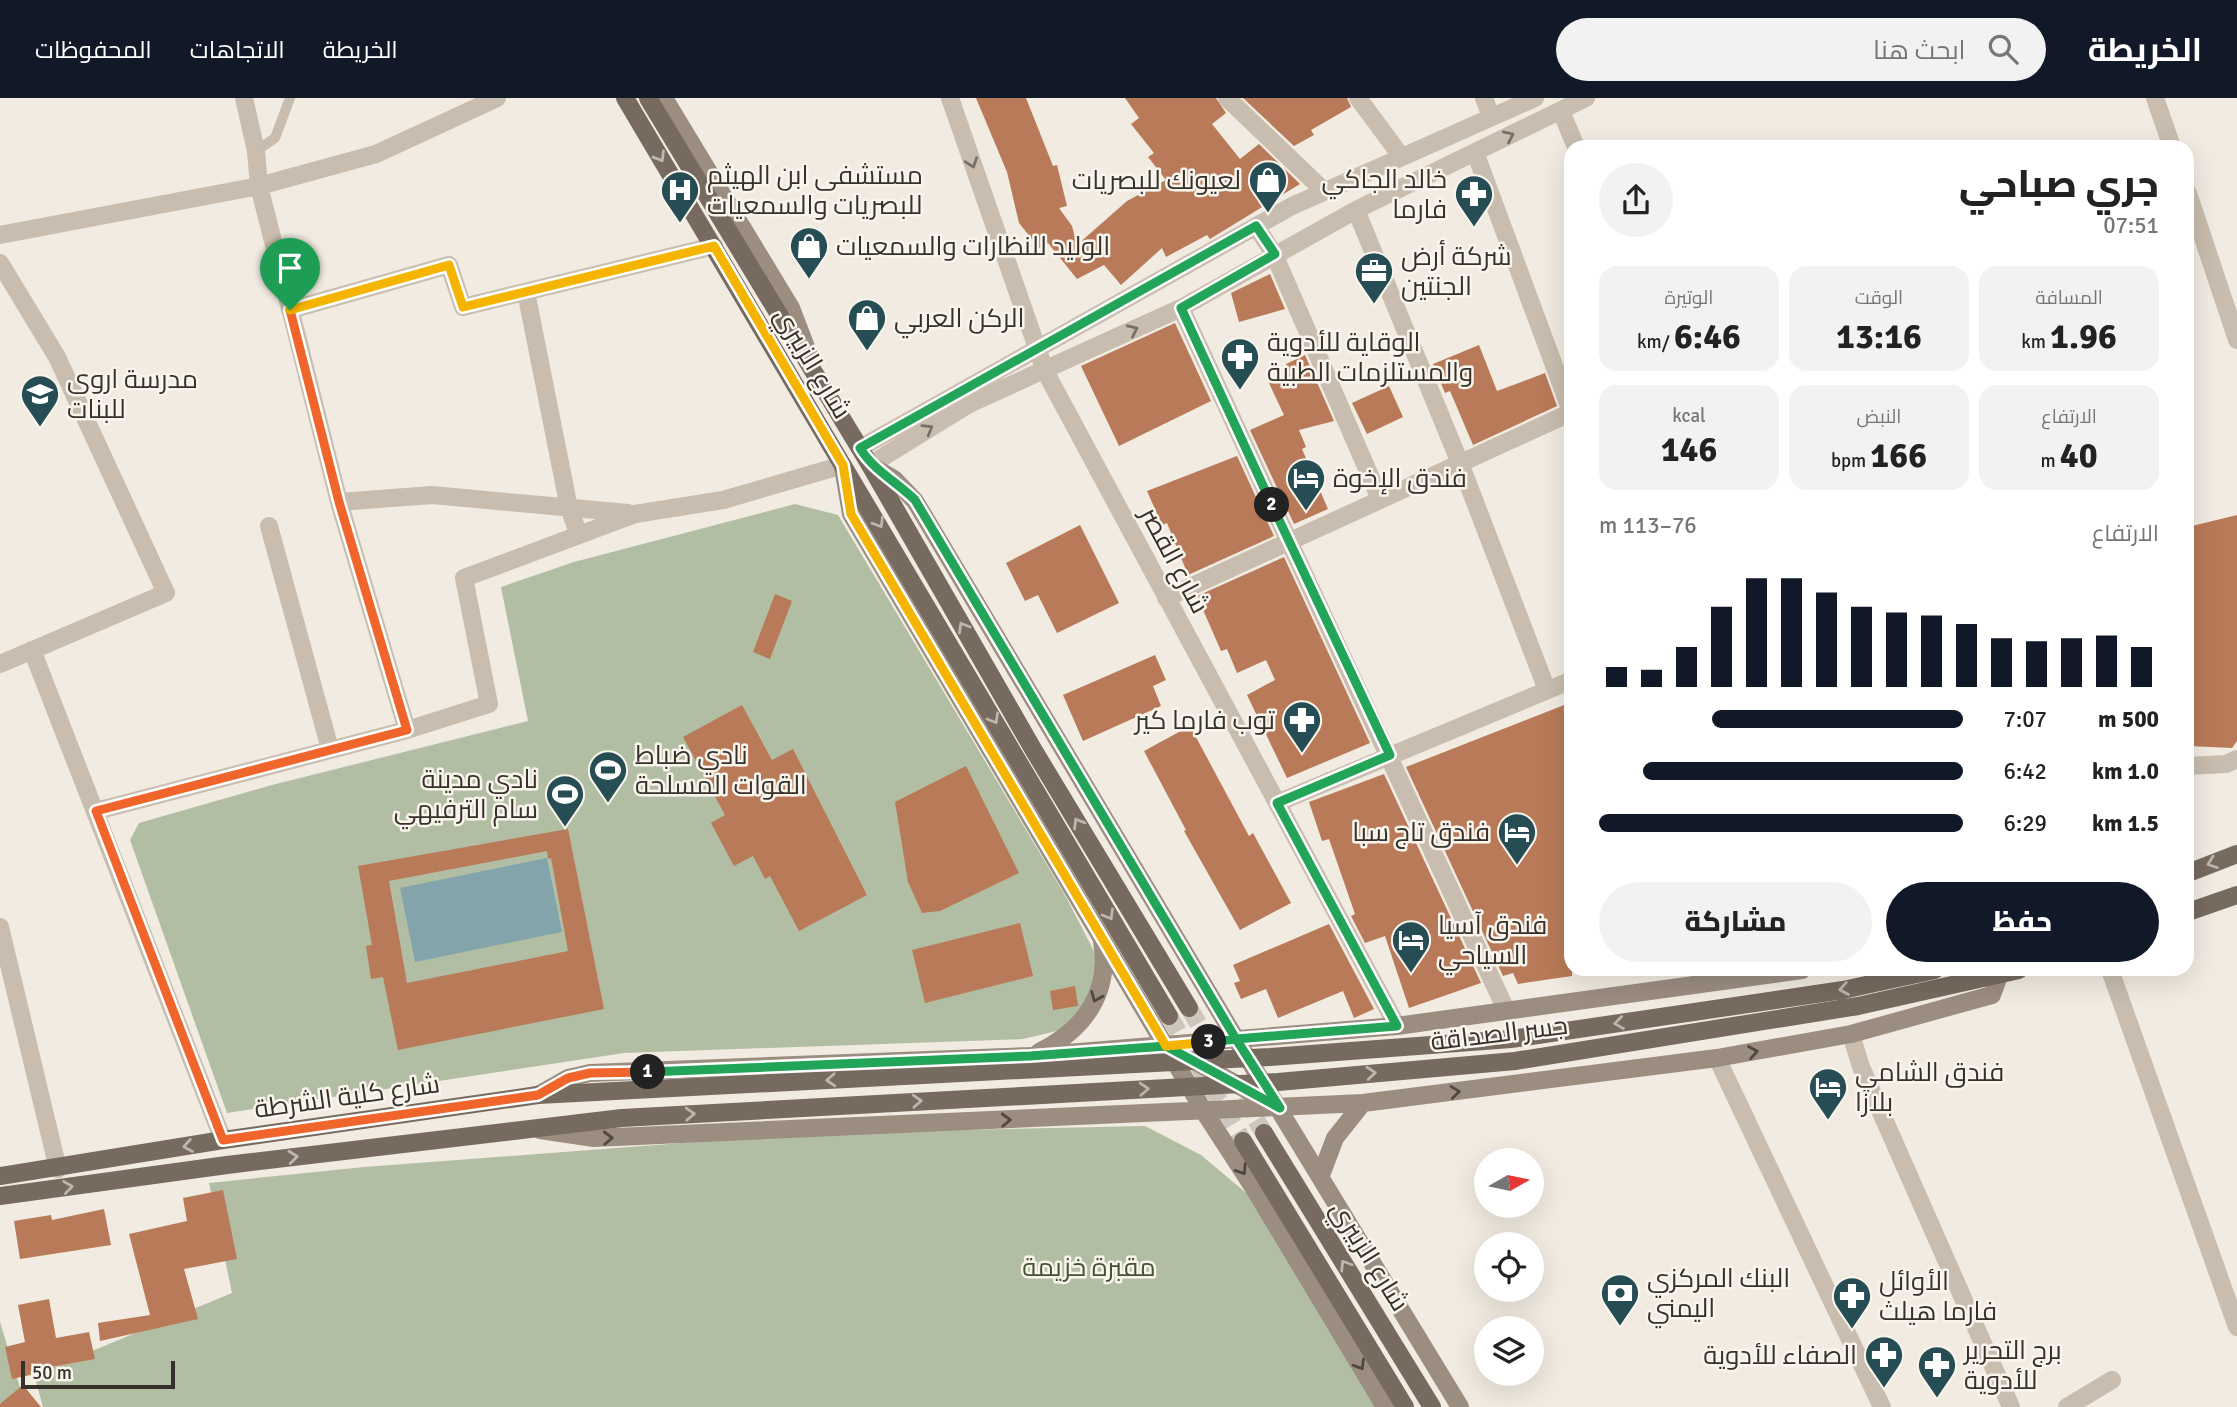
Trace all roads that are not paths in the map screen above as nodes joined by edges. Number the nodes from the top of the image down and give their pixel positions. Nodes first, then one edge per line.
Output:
1 (244, 98) edge
2 (290, 98) edge
3 (497, 98) edge
4 (625, 98) edge
5 (648, 98) edge
6 (664, 98) edge
7 (950, 98) edge
8 (1227, 98) edge
9 (1358, 98) edge
10 (1484, 98) edge
11 (1535, 98) edge
12 (1586, 98) edge
13 (2155, 98) edge
14 (1561, 111) junction
15 (1491, 117) junction
16 (1573, 140) edge
17 (2170, 140) edge
18 (256, 151) junction
19 (1475, 152) junction
20 (1401, 156) junction
21 (259, 186) junction
22 (1323, 190) junction
23 (1356, 211) junction
24 (2194, 211) edge
25 (1256, 226) junction
26 (0, 235) edge
27 (714, 246) junction
28 (1275, 254) junction
29 (0, 263) edge
30 (526, 292) junction
31 (1181, 308) junction
32 (290, 310) junction
33 (2237, 340) edge
34 (1035, 347) junction
35 (1045, 370) junction
36 (818, 378) junction
37 (1564, 394) edge
38 (1564, 416) edge
39 (860, 448) junction
40 (1460, 463) junction
41 (843, 465) junction
42 (870, 465) junction
43 (1380, 499) junction
44 (339, 502) junction
45 (569, 508) junction
46 (635, 514) junction
47 (269, 526) dead end
48 (579, 535) junction
49 (1289, 542) junction
50 (1166, 598) junction
51 (32, 650) junction
52 (0, 664) edge
53 (1564, 683) edge
54 (1547, 690) junction
55 (407, 730) junction
56 (330, 749) junction
57 (1390, 755) junction
58 (2237, 759) edge
59 (2194, 766) edge
60 (1277, 803) junction
61 (96, 811) junction
62 (2237, 854) edge
63 (2194, 871) edge
64 (2237, 895) edge
65 (2194, 910) edge
66 (0, 927) edge
67 (1100, 931) junction
68 (1747, 976) edge
69 (1907, 976) edge
70 (1999, 976) joint
71 (2112, 976) edge
72 (1189, 1008) tunnel mouth
73 (1507, 1012) junction
74 (1168, 1016) tunnel mouth
75 (1397, 1026) junction
76 (1851, 1034) junction
77 (1236, 1039) junction
78 (1166, 1046) junction
79 (1030, 1056) junction
80 (1717, 1058) junction
81 (1220, 1076) junction
82 (620, 1091) joint
83 (538, 1095) junction
84 (1363, 1103) junction
85 (1280, 1108) junction
86 (1205, 1113) junction
87 (622, 1118) joint
88 (540, 1130) junction
89 (1264, 1133) tunnel mouth
90 (223, 1140) junction
91 (1243, 1141) tunnel mouth
92 (58, 1169) junction
93 (1321, 1175) junction
94 (0, 1176) edge
95 (0, 1196) edge
96 (2237, 1327) edge
97 (2112, 1380) dead end
98 (1385, 1407) edge
99 (1405, 1407) edge
100 (1432, 1407) edge
101 (1460, 1407) edge
102 (1882, 1407) edge
103 (2011, 1407) edge
104 (2067, 1407) edge

1 - 18 street
2 - 18 lane
3 - 21 street
4 -> 27 main road, شارع الزبيري
5 - 36 main road, شارع الزبيري
6 - 36 main road, شارع الزبيري
7 -> 34 street, شارع القصر
8 - 22 street
9 - 20 street
10 - 15 street
11 - 15 street
12 - 14 street
13 - 17 street
14 - 16 street
19 -> 14 street
15 - 20 street
18 - 21 street
19 - 23 street
19 - 37 street
20 - 22 street
21 - 26 street
21 - 32 street
22 - 25 street
23 - 28 street
23 - 40 street
24 - 33 street
25 - 28 street
25 - 34 street
27 - 30 street
27 - 41 main road, شارع الزبيري
28 - 31 street
28 - 43 street
29 - 51 street
30 - 32 street
30 - 45 street
35 -> 31 street
31 - 49 street
32 - 44 street
34 - 35 street, شارع القصر
34 - 39 street
42 -> 35 street
35 - 50 street, شارع القصر
36 - 39 main road, شارع الزبيري
38 - 40 street
39 - 42 main road, شارع الزبيري
40 - 43 street
40 - 54 street
41 - 46 street
41 - 67 main road
41 -> 74 main road, شارع الزبيري
72 -> 42 main road, شارع الزبيري
42 - 77 main road
43 - 49 street
44 - 45 street
44 - 55 street
45 - 46 street
45 - 48 street
46 - 48 street
47 - 56 street
48 - 55 street
49 - 50 street
49 - 57 street
50 - 60 street, شارع القصر
51 - 52 street
51 - 61 street
53 - 54 street
54 - 57 street
55 - 56 street
56 - 61 street
57 - 60 street
57 - 73 street
58 - 59 street
60 - 75 street, شارع القصر
61 - 90 street
62 -> 63 main road
64 - 65 main road
66 - 92 street
67 - 78 main road
67 -> 79 main road
68 - 73 main road
69 -> 82 main road, جسر الصداقة
70 - 76 main road
87 -> 70 main road, جسر الصداقة
71 - 96 street
73 - 75 main road
75 - 77 main road
80 -> 76 main road
76 - 103 street
77 - 78 main road
77 - 81 main road
77 - 85 main road
78 - 79 main road
78 - 81 main road
78 - 86 main road
79 - 83 main road
84 -> 80 main road
80 - 102 street
81 - 85 main road
81 - 86 main road
82 - 83 main road, شارع كلية الشرطة
83 - 90 main road, شارع كلية الشرطة
84 - 85 main road
84 - 93 main road
85 - 86 main road
85 - 93 main road
88 -> 86 main road
86 -> 98 main road
87 - 88 main road, شارع كلية الشرطة
95 -> 88 main road, شارع كلية الشرطة
100 -> 89 main road, شارع الزبيري
90 -> 92 main road, شارع كلية الشرطة
91 - 99 main road, شارع الزبيري
92 - 94 main road, شارع كلية الشرطة
93 - 101 main road
97 - 104 street

